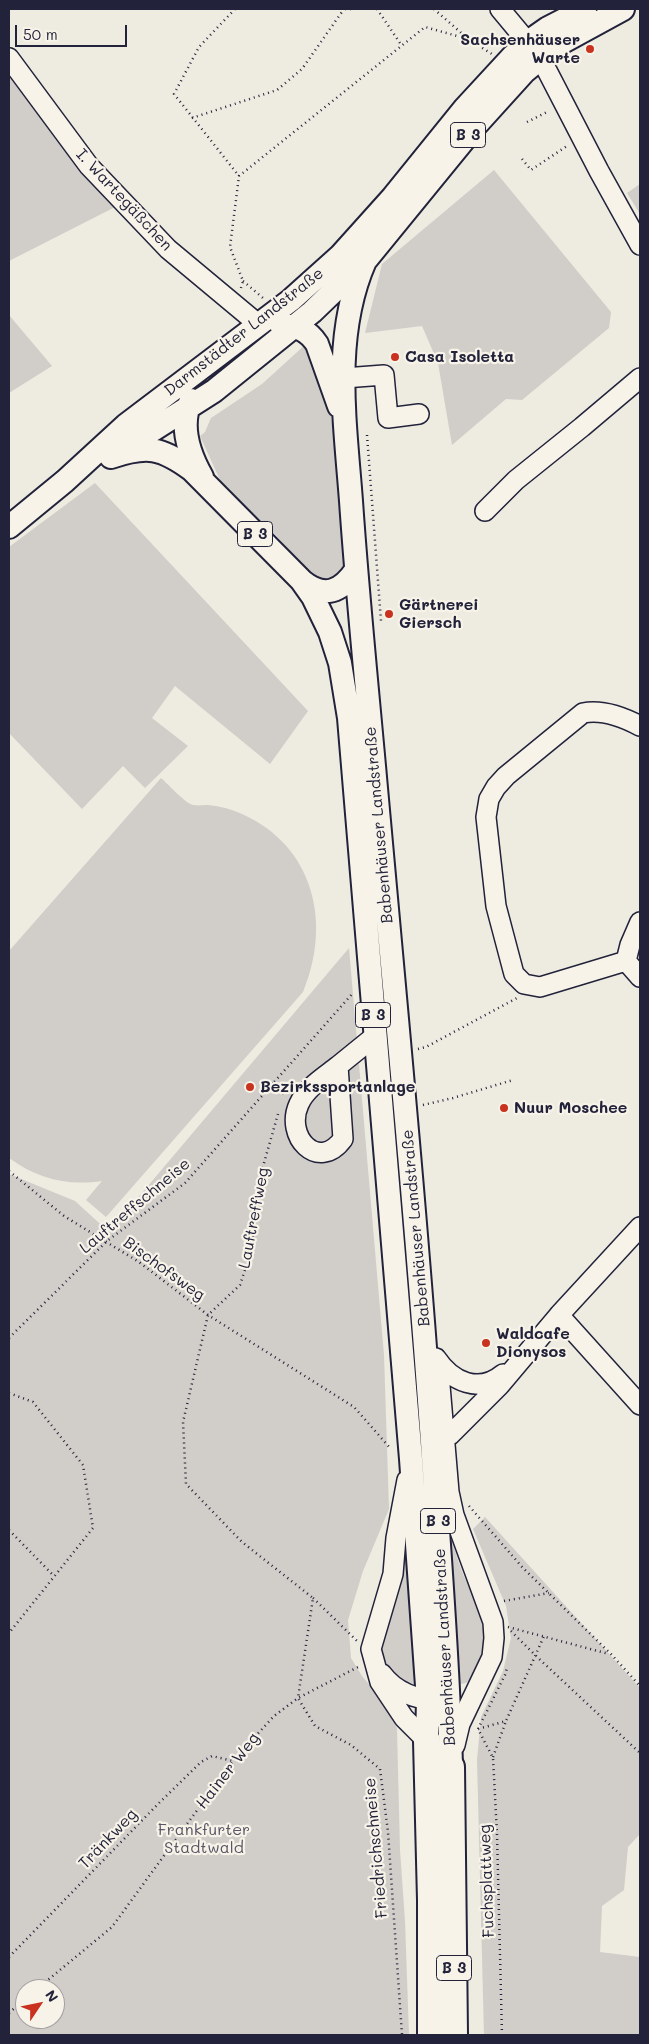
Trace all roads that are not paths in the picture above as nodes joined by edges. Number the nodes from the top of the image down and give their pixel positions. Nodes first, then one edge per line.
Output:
1 (500, 9) edge
2 (585, 9) edge
3 (623, 9) edge
4 (534, 50) junction
5 (9, 58) edge
6 (640, 245) edge
7 (365, 261) junction
8 (266, 318) junction
9 (295, 327) junction
10 (220, 354) junction
11 (344, 378) junction
12 (640, 378) edge
13 (187, 410) junction
14 (419, 414) dead end
15 (345, 423) junction
16 (111, 457) junction
17 (65, 481) junction
18 (209, 488) junction
19 (485, 511) dead end
20 (9, 527) edge
21 (356, 570) junction
22 (301, 580) junction
23 (640, 726) edge
24 (640, 922) edge
25 (626, 961) junction
26 (640, 977) edge
27 (375, 1036) junction
28 (338, 1066) junction
29 (640, 1227) edge
30 (559, 1314) junction
31 (426, 1343) junction
32 (438, 1362) junction
33 (516, 1364) junction
34 (640, 1405) edge
35 (450, 1435) dead end
36 (402, 1454) junction
37 (369, 1662) junction
38 (488, 1667) junction
39 (439, 1700) junction
40 (427, 1741) junction
41 (451, 1767) junction
42 (431, 2035) edge
43 (454, 2035) edge

1 - 4 street
2 - 4 main road, Darmstädter Landstraße / B 3
3 - 4 main road, Darmstädter Landstraße / B 3
4 - 6 street
4 - 7 main road, Darmstädter Landstraße / B 3
4 - 8 main road, Darmstädter Landstraße / B 3
5 - 8 street, I. Wartegäßchen
7 - 9 main road, Darmstädter Landstraße / B 3
7 - 11 main road, Darmstädter Landstraße / B 3
8 - 9 main road
8 - 10 main road, Darmstädter Landstraße / B 3
9 - 13 main road, Darmstädter Landstraße / B 3
9 - 15 main road, B 3
10 - 13 main road, Babenhäuser Landstraße / B 3
10 - 17 main road, Darmstädter Landstraße
11 - 14 street
11 - 15 main road, Darmstädter Landstraße / B 3
12 - 19 street
13 - 16 main road, Darmstädter Landstraße
13 - 18 main road, Babenhäuser Landstraße / B 3
15 - 21 main road, Babenhäuser Landstraße / B 3
16 - 17 main road, Darmstädter Landstraße
16 - 18 main road, Babenhäuser Landstraße
17 - 20 main road, Darmstädter Landstraße
18 - 22 main road, Babenhäuser Landstraße / B 3
21 - 22 main road, B 3
21 - 31 main road, Babenhäuser Landstraße / B 3
22 - 27 main road, Babenhäuser Landstraße / B 3
23 - 25 street
24 - 25 street
25 - 26 street
27 - 28 street
27 - 36 main road, Babenhäuser Landstraße / B 3
28 - 28 street
29 - 30 street
30 - 33 street
30 - 34 street
31 - 32 street
31 - 39 main road, Babenhäuser Landstraße / B 3
32 - 33 street
32 - 38 street
33 - 35 street
36 - 37 street
36 - 39 main road, Babenhäuser Landstraße / B 3
37 - 39 street
37 - 40 street
38 - 39 street
38 - 41 street
39 - 40 main road, Babenhäuser Landstraße / B 3
39 - 41 main road, Babenhäuser Landstraße / B 3
40 - 42 highway, Babenhäuser Landstraße / B 3
41 - 43 highway, Babenhäuser Landstraße / B 3

